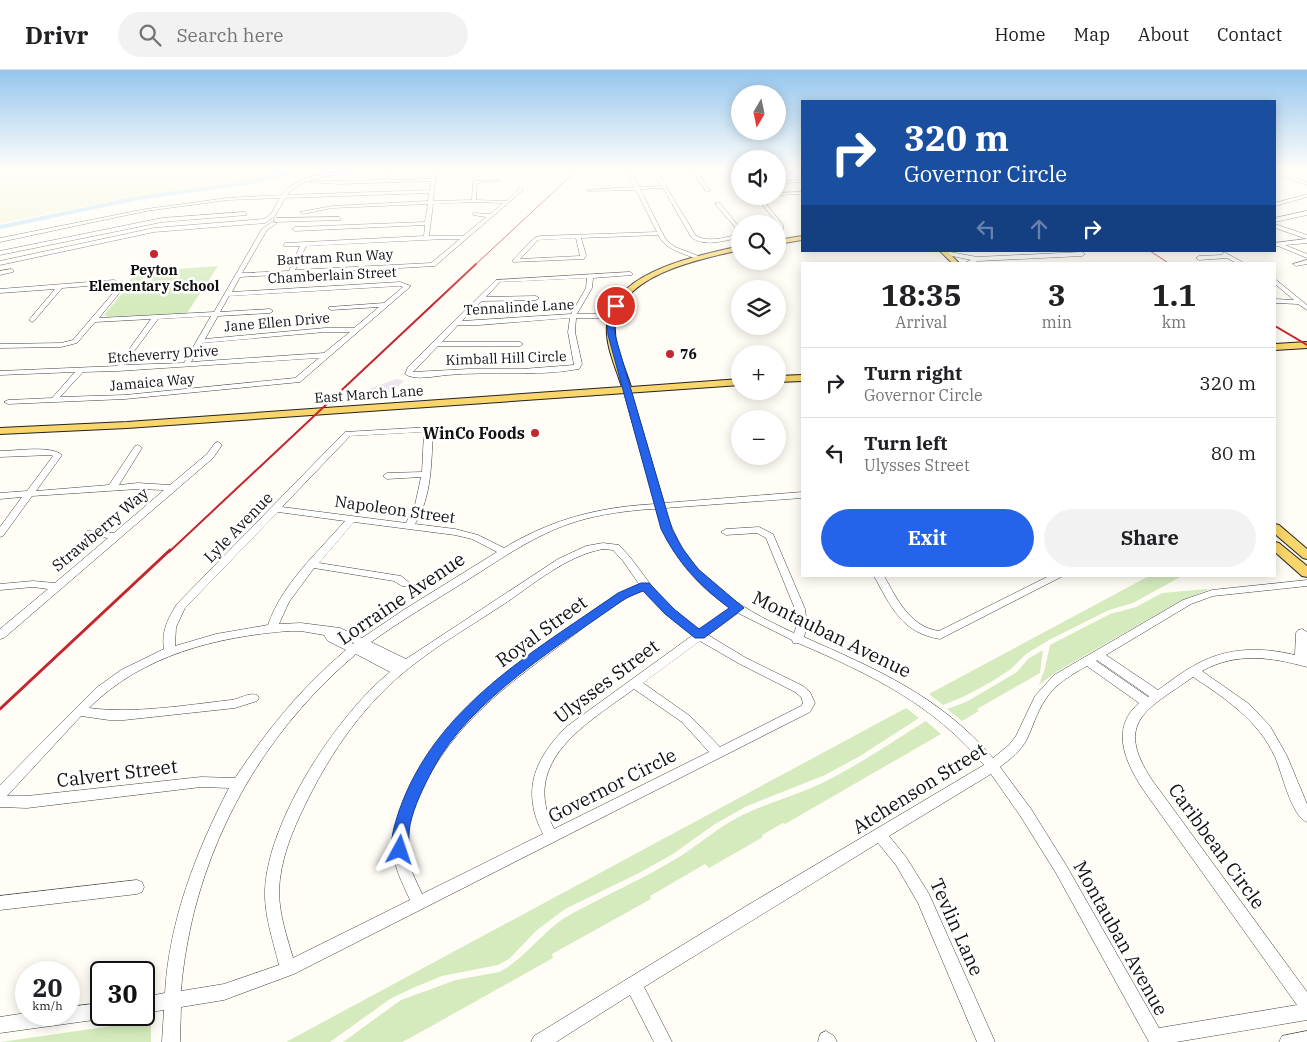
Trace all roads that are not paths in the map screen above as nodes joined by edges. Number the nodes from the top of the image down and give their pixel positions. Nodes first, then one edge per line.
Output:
1 (120, 215) edge
2 (222, 215) edge
3 (277, 215) edge
4 (340, 215) edge
5 (428, 215) edge
6 (486, 215) edge
7 (651, 215) edge
8 (681, 215) edge
9 (1294, 215) edge
10 (491, 216) joint
11 (339, 219) junction
12 (1276, 220) edge
13 (275, 221) junction
14 (427, 223) junction
15 (264, 224) junction
16 (1276, 226) edge
17 (336, 228) junction
18 (295, 230) dead end
19 (659, 233) junction
20 (578, 236) junction
21 (426, 238) junction
22 (464, 238) junction
23 (731, 238) edge
24 (801, 238) edge
25 (1307, 239) edge
26 (0, 240) edge
27 (786, 241) edge
28 (304, 244) junction
29 (286, 245) dead end
30 (1276, 245) edge
31 (731, 250) edge
32 (933, 252) edge
33 (944, 252) edge
34 (995, 252) edge
35 (1220, 252) edge
36 (0, 253) edge
37 (1082, 254) dead end
38 (1228, 256) junction
39 (1307, 256) edge
40 (1002, 257) junction
41 (699, 258) junction
42 (1199, 258) dead end
43 (977, 259) junction
44 (944, 262) edge
45 (956, 262) edge
46 (970, 262) edge
47 (1008, 262) edge
48 (1239, 262) edge
49 (1307, 262) edge
50 (0, 263) edge
51 (1296, 264) dead end
52 (11, 271) dead end
53 (291, 272) junction
54 (0, 273) edge
55 (630, 274) dead end
56 (239, 275) junction
57 (590, 276) junction
58 (1276, 282) edge
59 (60, 286) junction
60 (0, 291) edge
61 (228, 294) junction
62 (536, 298) dead end
63 (481, 299) junction
64 (1276, 301) edge
65 (1300, 302) junction
66 (385, 305) junction
67 (331, 308) dead end
68 (1307, 308) edge
69 (270, 311) dead end
70 (216, 314) junction
71 (573, 316) junction
72 (612, 316) junction
73 (156, 317) junction
74 (32, 320) dead end
75 (95, 320) junction
76 (457, 323) junction
77 (356, 330) junction
78 (1307, 339) edge
79 (1276, 341) edge
80 (200, 342) junction
81 (437, 344) junction
82 (520, 344) dead end
83 (1307, 345) edge
84 (0, 346) edge
85 (1276, 347) edge
86 (328, 354) junction
87 (186, 366) junction
88 (118, 369) junction
89 (80, 371) junction
90 (801, 371) edge
91 (786, 372) edge
92 (0, 373) edge
93 (731, 376) edge
94 (801, 378) edge
95 (786, 379) edge
96 (731, 382) edge
97 (627, 386) junction
98 (53, 401) junction
99 (8, 402) dead end
100 (0, 424) edge
101 (0, 431) edge
102 (218, 445) dead end
103 (138, 448) dead end
104 (0, 454) edge
105 (425, 474) junction
106 (387, 476) dead end
107 (112, 488) junction
108 (171, 488) junction
109 (30, 494) junction
110 (801, 495) edge
111 (0, 496) edge
112 (661, 506) junction
113 (277, 509) junction
114 (352, 518) junction
115 (409, 526) junction
116 (1276, 529) edge
117 (726, 532) dead end
118 (90, 533) dead end
119 (0, 534) edge
120 (116, 536) junction
121 (1276, 547) edge
122 (505, 553) junction
123 (1307, 555) edge
124 (313, 565) junction
125 (1307, 573) edge
126 (880, 577) edge
127 (1056, 577) edge
128 (1307, 583) edge
129 (406, 584) dead end
130 (57, 586) junction
131 (645, 586) junction
132 (0, 587) edge
133 (738, 608) junction
134 (272, 628) junction
135 (1302, 632) dead end
136 (0, 635) edge
137 (699, 635) junction
138 (798, 640) junction
139 (358, 646) junction
140 (170, 651) junction
141 (1092, 657) junction
142 (1304, 662) edge
143 (403, 668) junction
144 (1194, 672) junction
145 (634, 683) junction
146 (253, 698) dead end
147 (1153, 700) junction
148 (79, 711) junction
149 (718, 752) junction
150 (992, 766) junction
151 (238, 783) junction
152 (0, 794) edge
153 (0, 802) edge
154 (1307, 816) edge
155 (880, 835) junction
156 (551, 837) junction
157 (137, 887) dead end
158 (0, 903) edge
159 (419, 903) junction
160 (288, 969) junction
161 (634, 985) junction
162 (171, 1002) junction
163 (155, 1004) edge
164 (1307, 1006) edge
165 (1307, 1012) edge
166 (90, 1013) edge
167 (0, 1025) edge
168 (1307, 1039) edge
169 (1157, 1040) edge
170 (171, 1042) edge
171 (540, 1042) edge
172 (663, 1042) edge
173 (986, 1042) edge
174 (1288, 1042) edge

1 - 26 street
2 - 36 street
3 - 13 street
4 - 11 street
5 - 14 street
6 - 10 street
7 - 19 street
8 - 23 street
9 - 12 street
10 - 22 street
11 - 13 street
11 - 17 street
13 - 15 street
14 - 17 street
14 - 21 street
15 - 50 street
15 - 56 street
16 - 25 street
17 - 18 street
19 - 20 street
19 - 41 street
20 - 20 street
21 - 22 street
21 - 28 street
22 - 53 street, Bartram Run Way
24 - 27 main road
25 - 30 street
28 - 29 street
28 - 53 street
30 - 39 street
31 - 41 main road
32 - 44 main road
33 - 43 street
33 - 45 main road
34 - 40 street
35 - 38 street
37 - 40 street
38 - 42 street
38 - 48 street
40 - 43 street
40 - 47 street
41 - 72 main road
43 - 46 street
49 - 51 street
52 - 54 street
53 - 56 street, Bartram Run Way
55 - 57 street
56 - 61 street
57 - 63 street, Kimball Hill Circle
57 - 71 street, Kimball Hill Circle
58 - 65 street
59 - 60 street
59 - 74 street
59 - 75 street
61 - 66 street, Chamberlain Street
61 - 70 street
62 - 63 street
63 - 76 street, Kimball Hill Circle
64 - 65 street
65 - 68 street
66 - 67 street
66 - 77 street
69 - 70 street
70 - 73 street
70 - 80 street
71 - 72 street, Tennalinde Lane
71 - 76 street, Tennalinde Lane
71 - 81 street, Kimball Hill Circle
72 - 97 main road
73 - 75 street
73 - 88 street
75 - 84 street
76 - 81 street, Kimball Hill Circle
77 - 80 street, Jane Ellen Drive
77 - 86 street
78 - 79 main road
80 - 87 street
81 - 82 street
83 - 85 main road
86 - 87 street, Etcheverry Drive
86 - 98 street, Jamaica Way
87 - 88 street, Etcheverry Drive
88 - 89 street, Etcheverry Drive
89 - 92 street, Etcheverry Drive
89 - 98 street
90 - 91 main road
93 - 97 main road, East March Lane
94 - 95 main road
96 - 97 main road, East March Lane
97 - 100 main road, East March Lane
97 - 101 main road, East March Lane
97 - 112 street, Montauban Avenue
98 - 99 street, Jamaica Way
102 - 108 street, Strawberry Way
103 - 107 street
104 - 109 street
105 - 106 street
105 - 113 street, Lyle Avenue
105 - 115 street
107 - 108 street
107 - 109 street
108 - 120 street, Strawberry Way
109 - 111 street
109 - 119 street
110 - 112 street, Lorraine Avenue
112 - 122 street, Lorraine Avenue
112 - 133 street, Montauban Avenue
113 - 114 street, Napoleon Street
113 - 140 street, Lyle Avenue
114 - 115 street, Napoleon Street
114 - 124 street
115 - 122 street, Napoleon Street
116 - 123 main road
117 - 138 street
118 - 120 street
120 - 130 street, Strawberry Way
121 - 125 main road
122 - 139 street, Lorraine Avenue
124 - 129 street
124 - 134 street
126 - 127 street
128 - 141 street, Atchenson Street
130 - 132 street
130 - 136 street, Strawberry Way
131 - 137 street, Governor Circle
131 - 143 street, Governor Circle
131 - 159 street, Royal Street
133 - 137 street, Ulysses Street
133 - 138 street, Montauban Avenue
134 - 139 street
134 - 140 street
135 - 142 street
137 - 145 street, Ulysses Street
137 - 149 street, Governor Circle
138 - 150 street, Montauban Avenue
139 - 143 street
139 - 151 street, Lorraine Avenue
140 - 148 street
141 - 147 street
141 - 150 street, Atchenson Street
142 - 144 street, Caribbean Circle
143 - 160 street, Governor Circle
144 - 147 street, Caribbean Circle
144 - 154 street
145 - 149 street
145 - 156 street, Ulysses Street
146 - 148 street
147 - 164 street, Caribbean Circle
148 - 152 street
149 - 156 street, Governor Circle
150 - 155 street, Atchenson Street
150 - 169 street, Montauban Avenue
151 - 153 street, Calvert Street
151 - 162 street, Lorraine Avenue
155 - 161 street, Atchenson Street
155 - 173 street, Tevlin Lane
156 - 159 street, Governor Circle
157 - 158 street
159 - 160 street, Governor Circle
160 - 162 street
161 - 171 street, Atchenson Street
161 - 172 street
162 - 163 street
162 - 170 street, Lorraine Avenue
165 - 169 street
166 - 167 street
168 - 174 street

